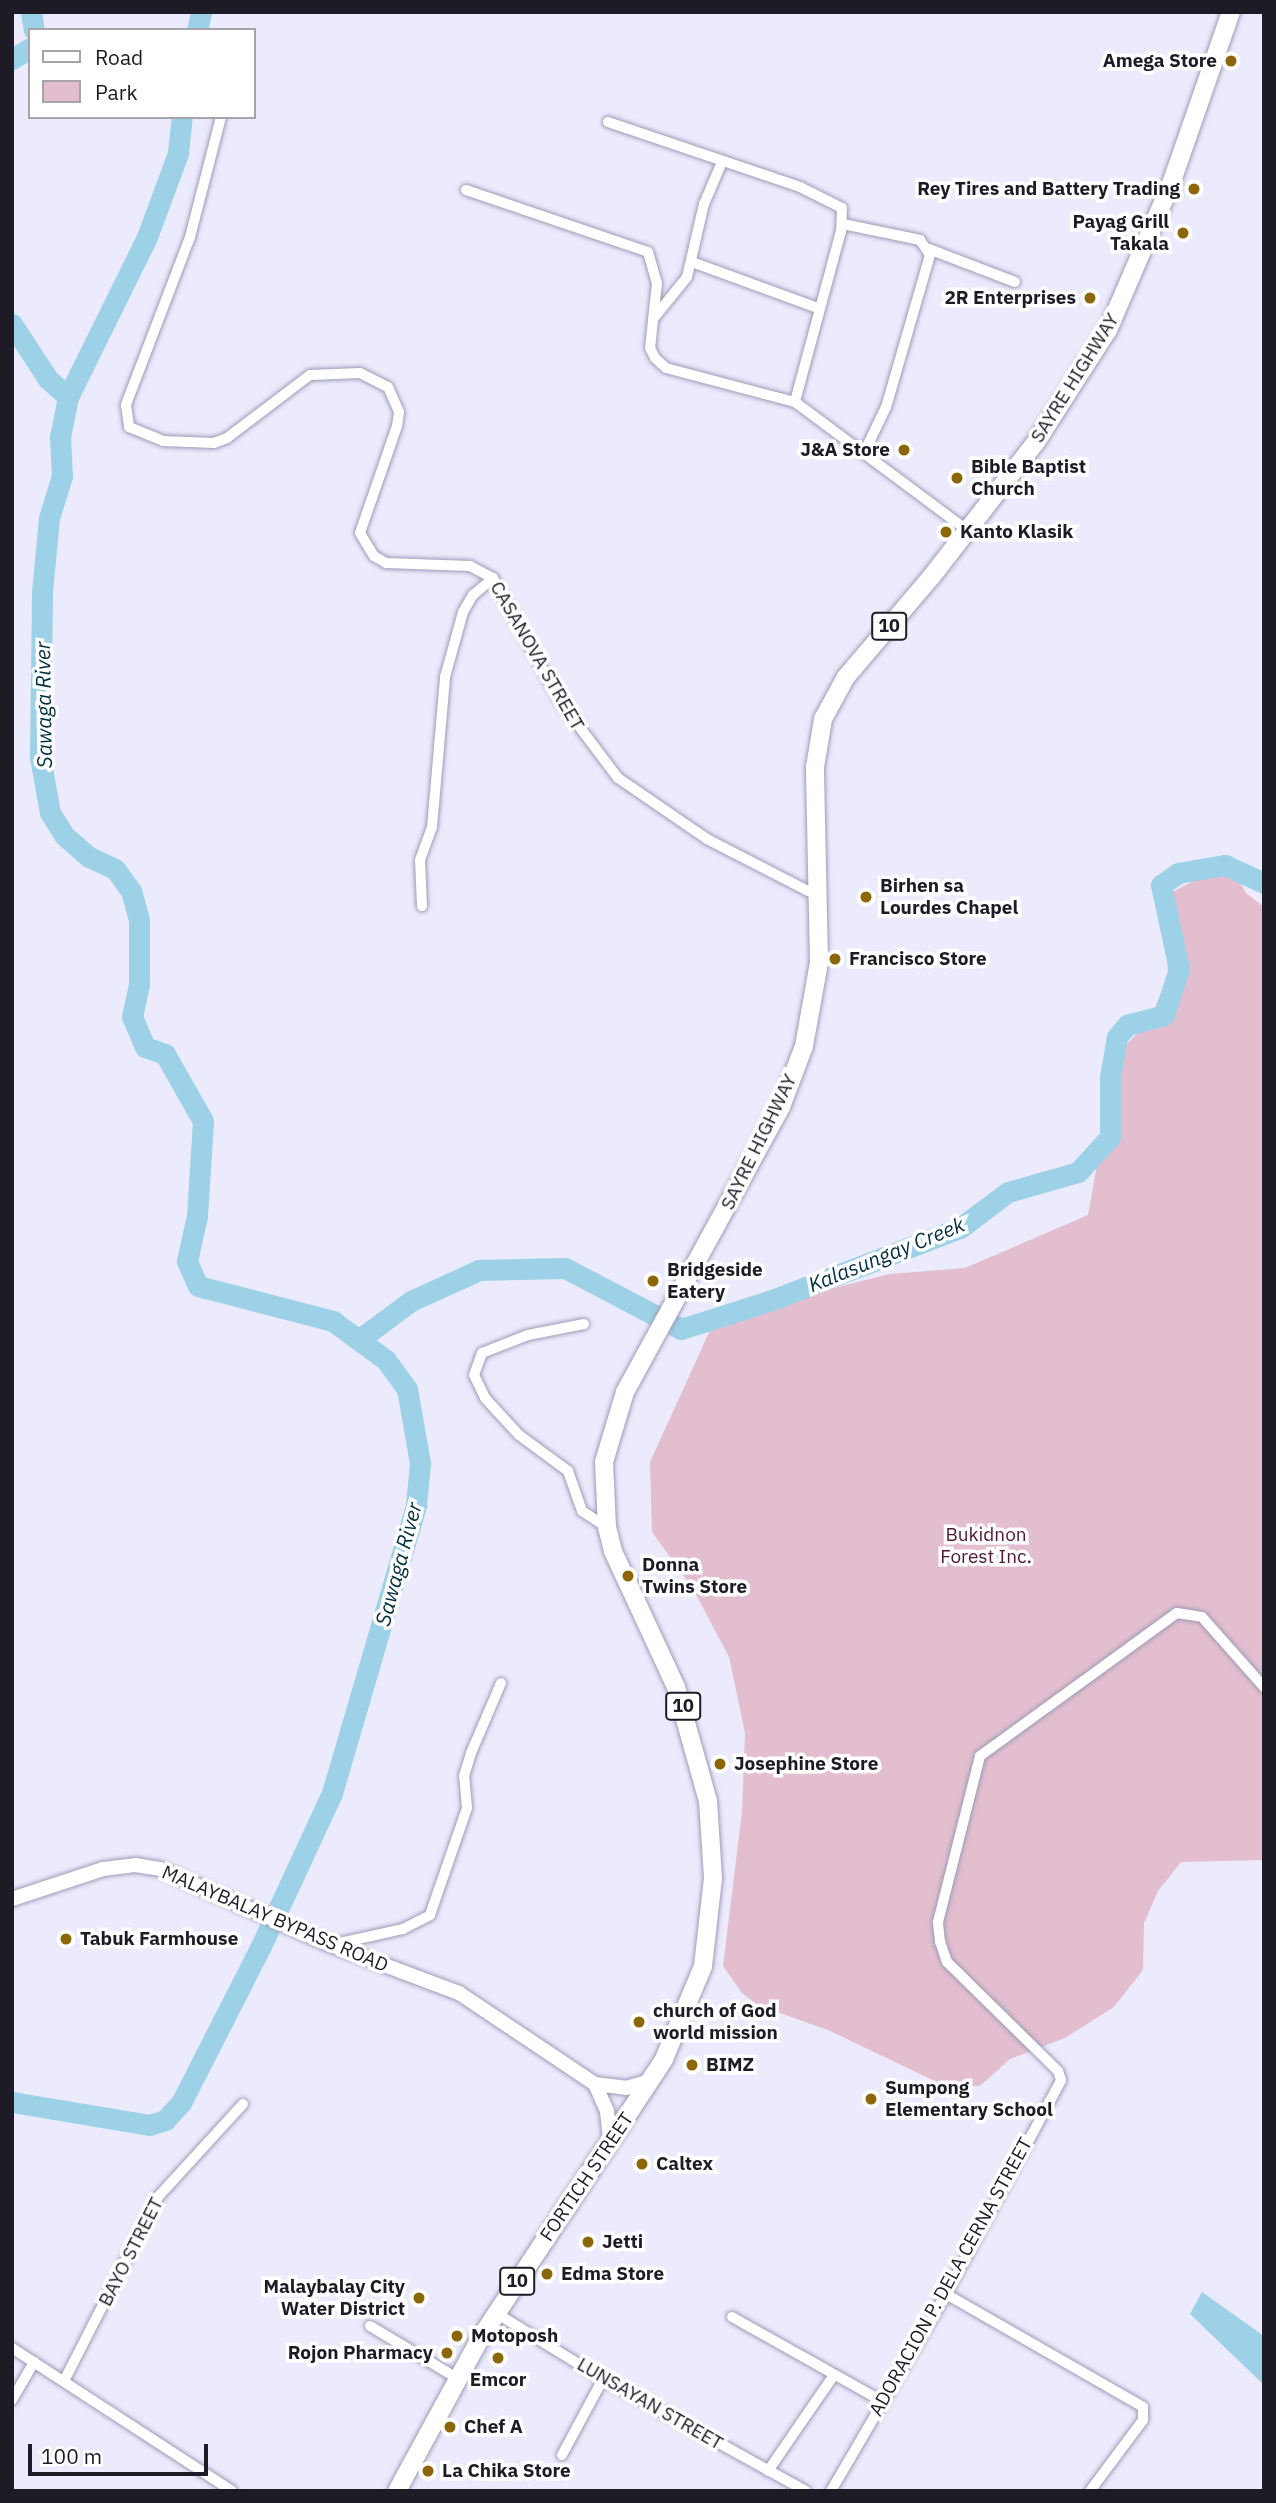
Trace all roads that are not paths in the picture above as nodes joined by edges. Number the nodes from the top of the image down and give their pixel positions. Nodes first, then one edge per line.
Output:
1 (1231, 12) edge
2 (220, 119) edge
3 (608, 122) dead end
4 (722, 162) junction
5 (466, 190) dead end
6 (843, 224) junction
7 (929, 249) junction
8 (692, 262) junction
9 (1015, 282) dead end
10 (818, 308) junction
11 (653, 319) junction
12 (795, 402) junction
13 (864, 453) junction
14 (968, 531) junction
15 (493, 578) junction
16 (820, 897) junction
17 (422, 906) dead end
18 (584, 1324) dead end
19 (607, 1527) junction
20 (501, 1683) dead end
21 (1264, 1687) edge
22 (12, 1899) edge
23 (331, 1945) junction
24 (651, 2081) junction
25 (596, 2084) junction
26 (243, 2104) dead end
27 (610, 2142) junction
28 (946, 2294) junction
29 (496, 2313) junction
30 (732, 2317) dead end
31 (370, 2326) dead end
32 (12, 2348) edge
33 (34, 2362) junction
34 (834, 2375) junction
35 (457, 2378) junction
36 (603, 2379) junction
37 (64, 2381) junction
38 (12, 2400) edge
39 (880, 2400) junction
40 (562, 2455) dead end
41 (768, 2471) junction
42 (229, 2490) edge
43 (397, 2491) edge
44 (806, 2491) edge
45 (831, 2491) edge
46 (1090, 2491) edge

1 - 14 highway, SAYRE HIGHWAY / 10
2 - 15 street, CASANOVA STREET
3 - 4 street
4 - 6 street
4 - 8 street
5 - 11 street
6 - 7 street
6 - 10 street
7 - 9 street
7 - 13 street
8 - 10 street
8 - 11 street
10 - 12 street
11 - 12 street
12 - 13 street
13 - 14 street
14 - 16 highway, SAYRE HIGHWAY / 10
15 - 16 street, CASANOVA STREET
15 - 17 street
16 - 19 highway, SAYRE HIGHWAY / 10
18 - 19 street
19 - 24 highway, SAYRE HIGHWAY / 10
20 - 23 street
21 - 28 street, ADORACION P. DELA CERNA STREET
22 - 23 main road, MALAYBALAY BYPASS ROAD
23 - 25 main road, MALAYBALAY BYPASS ROAD
24 - 25 main road, MALAYBALAY BYPASS ROAD
24 - 27 highway, FORTICH STREET / 10
25 - 27 main road
26 - 37 street, BAYO STREET
27 - 29 highway, FORTICH STREET / 10
28 - 39 street, ADORACION P. DELA CERNA STREET
28 - 46 street
29 - 35 highway, FORTICH STREET / 10
29 - 36 street, LUNSAYAN STREET
30 - 34 street
31 - 35 street
32 - 33 street
33 - 37 street
33 - 38 street
34 - 39 street
34 - 41 street
35 - 43 highway, FORTICH STREET / 10
36 - 40 street
36 - 41 street, LUNSAYAN STREET
37 - 42 street
39 - 45 street, ADORACION P. DELA CERNA STREET
41 - 44 street, LUNSAYAN STREET

